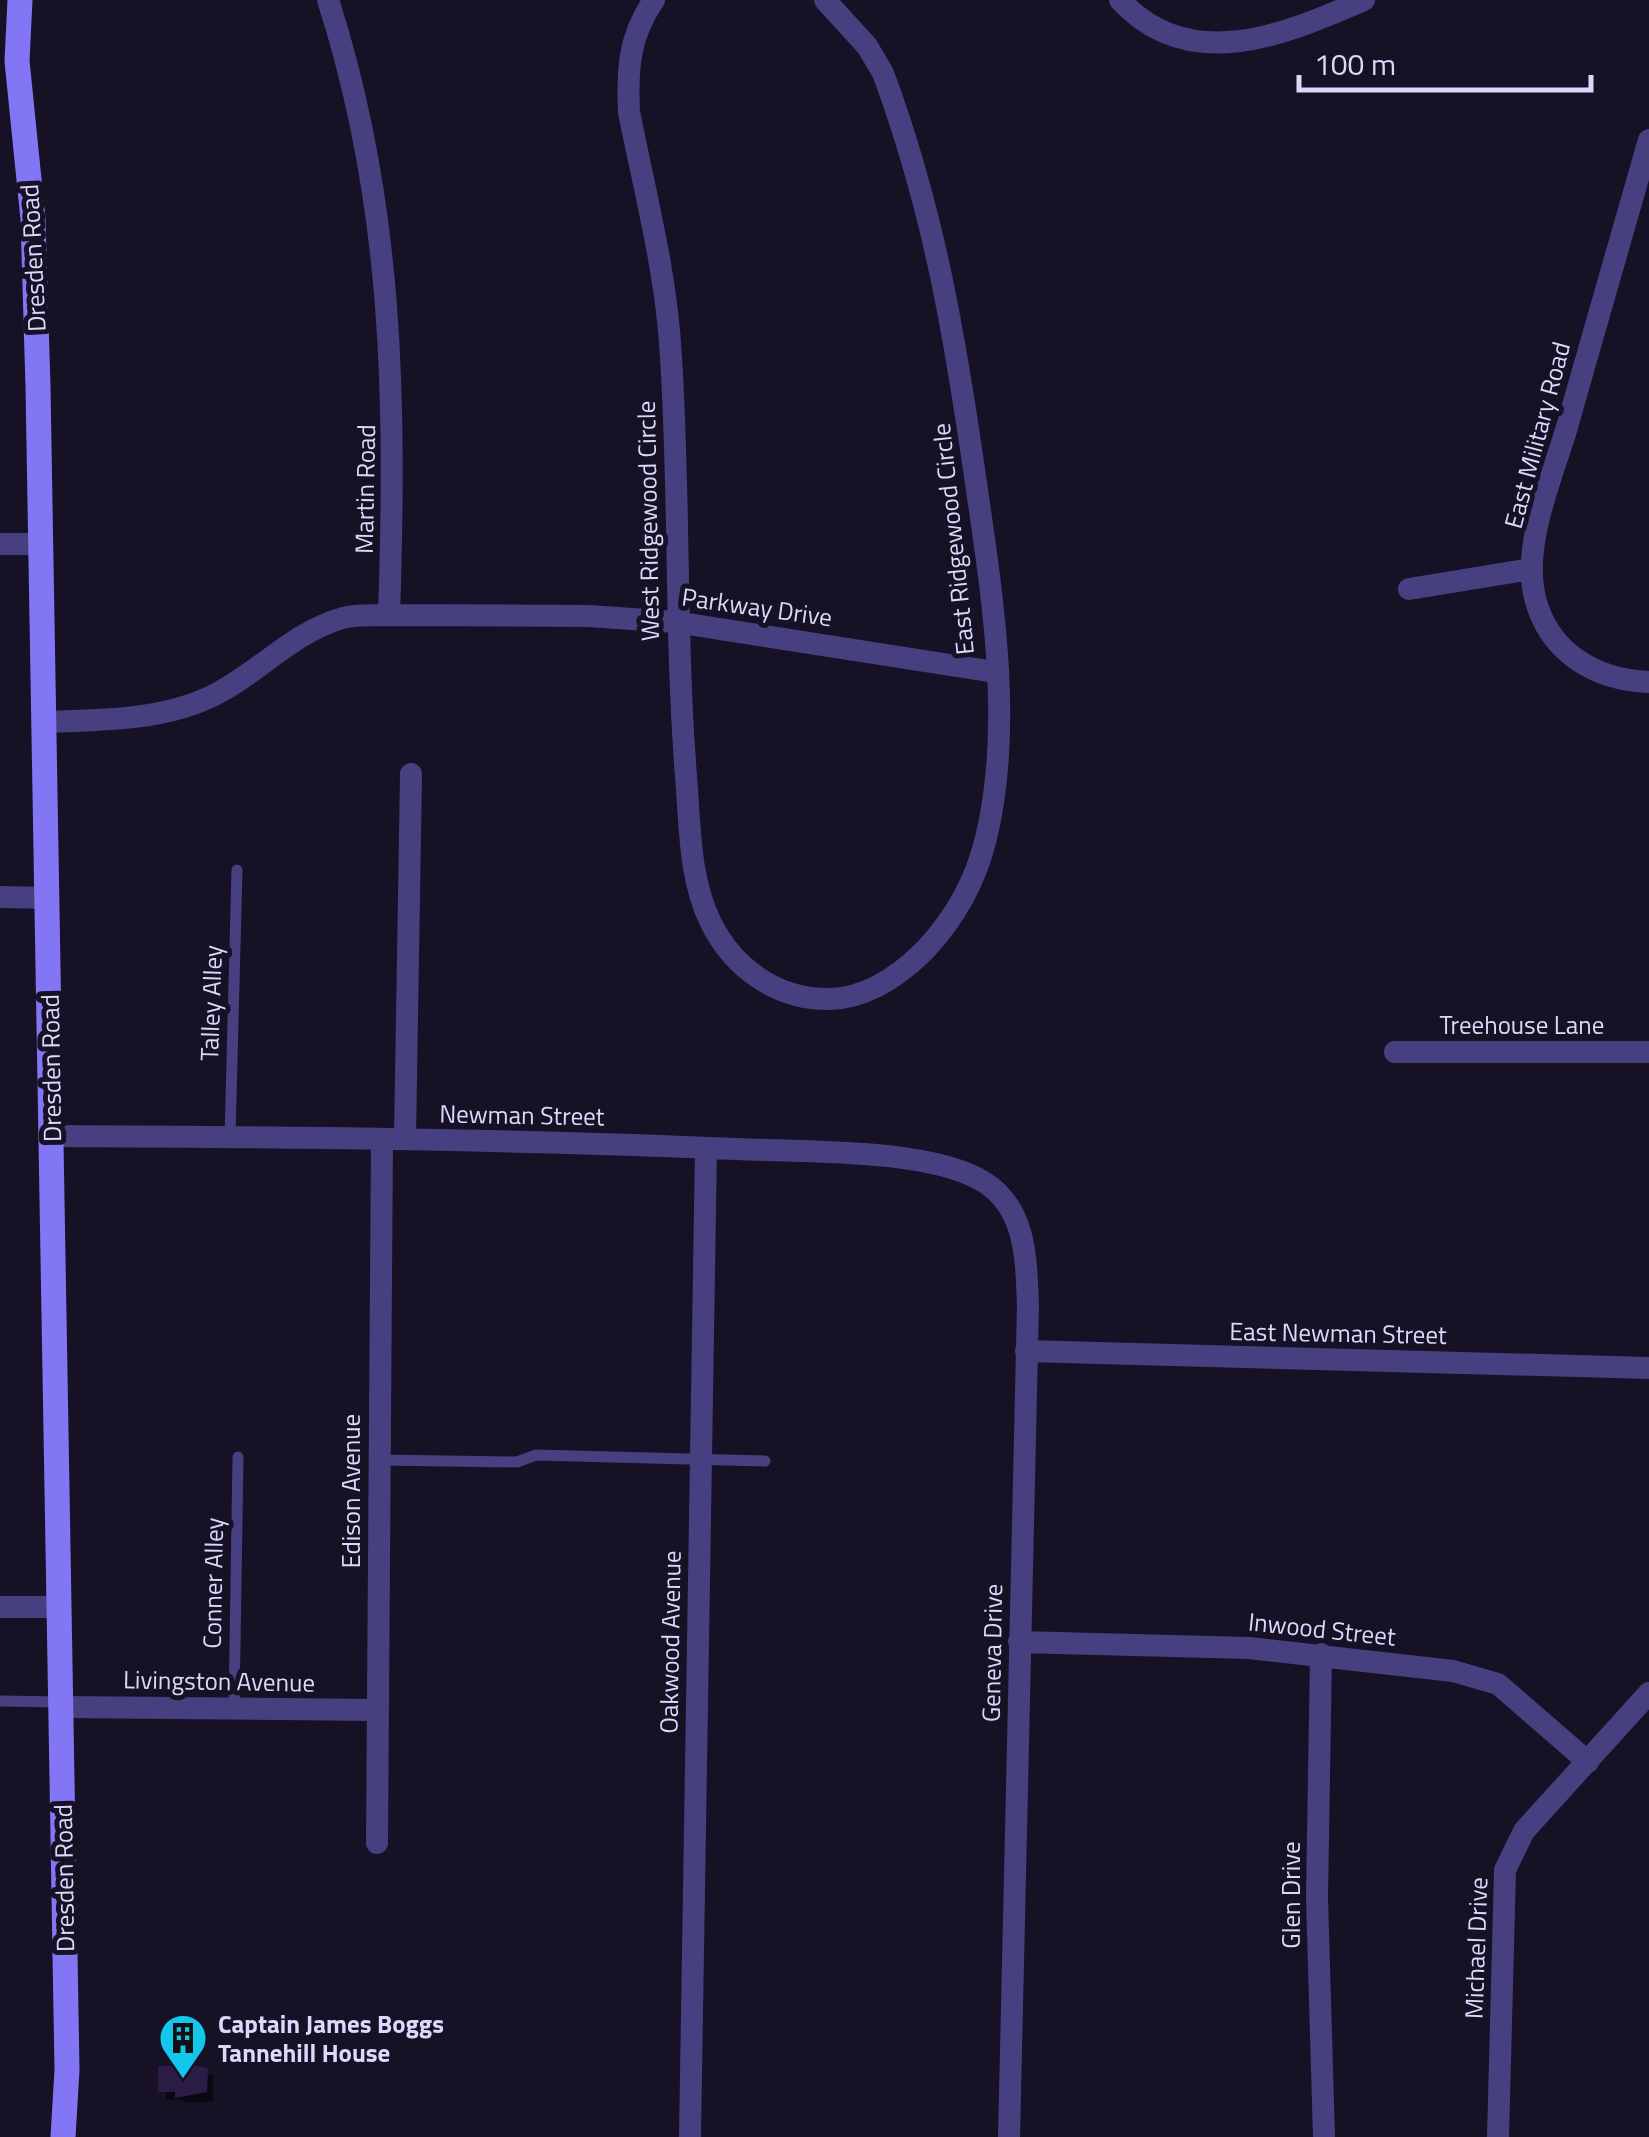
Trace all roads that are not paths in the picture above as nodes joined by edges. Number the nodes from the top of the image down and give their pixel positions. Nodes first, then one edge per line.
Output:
1 (20, 0) edge
2 (328, 0) edge
3 (654, 0) edge
4 (826, 0) edge
5 (1120, 0) edge
6 (1364, 0) edge
7 (1649, 140) edge
8 (0, 544) edge
9 (41, 544) junction
10 (1532, 568) junction
11 (1409, 589) dead end
12 (389, 615) junction
13 (675, 622) junction
14 (995, 672) junction
15 (1649, 682) edge
16 (43, 722) junction
17 (411, 774) dead end
18 (237, 870) dead end
19 (0, 896) edge
20 (47, 898) junction
21 (805, 998) joint
22 (1395, 1052) dead end
23 (1649, 1052) edge
24 (53, 1136) junction
25 (230, 1137) junction
26 (394, 1139) junction
27 (706, 1148) junction
28 (986, 1183) joint
29 (1026, 1352) junction
30 (1649, 1368) edge
31 (238, 1458) dead end
32 (703, 1459) junction
33 (381, 1460) junction
34 (765, 1461) dead end
35 (0, 1607) edge
36 (60, 1607) junction
37 (1019, 1642) junction
38 (1320, 1654) junction
39 (1649, 1693) edge
40 (0, 1700) edge
41 (61, 1705) junction
42 (234, 1709) junction
43 (376, 1710) junction
44 (1588, 1762) junction
45 (378, 1843) dead end
46 (63, 2137) edge
47 (690, 2137) edge
48 (1009, 2137) edge
49 (1324, 2137) edge
50 (1498, 2137) edge

1 - 9 street, Dresden Road
2 - 12 street, Martin Road
3 - 13 street, West Ridgewood Circle
4 - 14 street, East Ridgewood Circle
5 - 6 street
7 - 10 street, East Military Road
8 - 9 street
9 - 16 street, Dresden Road
10 - 11 street
10 - 15 street, East Military Road
12 - 13 street, Parkway Drive
12 - 16 street
13 - 14 street, Parkway Drive
13 - 21 street, West Ridgewood Circle
14 - 21 street, East Ridgewood Circle
16 - 20 street, Dresden Road
17 - 26 street, Edison Avenue
18 - 25 lane, Talley Alley
19 - 20 street
20 - 24 street, Dresden Road
22 - 23 street, Treehouse Lane
24 - 25 street, Newman Street
24 - 36 street, Dresden Road
25 - 26 street, Newman Street
26 - 27 street, Newman Street
26 - 33 street, Edison Avenue
27 - 28 street, Newman Street
27 - 32 street, Oakwood Avenue
28 - 29 street, Geneva Drive
29 - 30 street, East Newman Street
29 - 37 street, Geneva Drive
31 - 42 lane, Conner Alley
32 - 33 lane
32 - 34 lane
32 - 47 street, Oakwood Avenue
33 - 43 street, Edison Avenue
35 - 36 street
36 - 41 street, Dresden Road
37 - 38 street, Inwood Street
37 - 48 street, Geneva Drive
38 - 44 street, Inwood Street
38 - 49 street, Glen Drive
39 - 44 street, Michael Drive
40 - 41 lane
41 - 42 street, Livingston Avenue
41 - 46 street, Dresden Road
42 - 43 street, Livingston Avenue
43 - 45 street, Edison Avenue
44 - 50 street, Michael Drive

